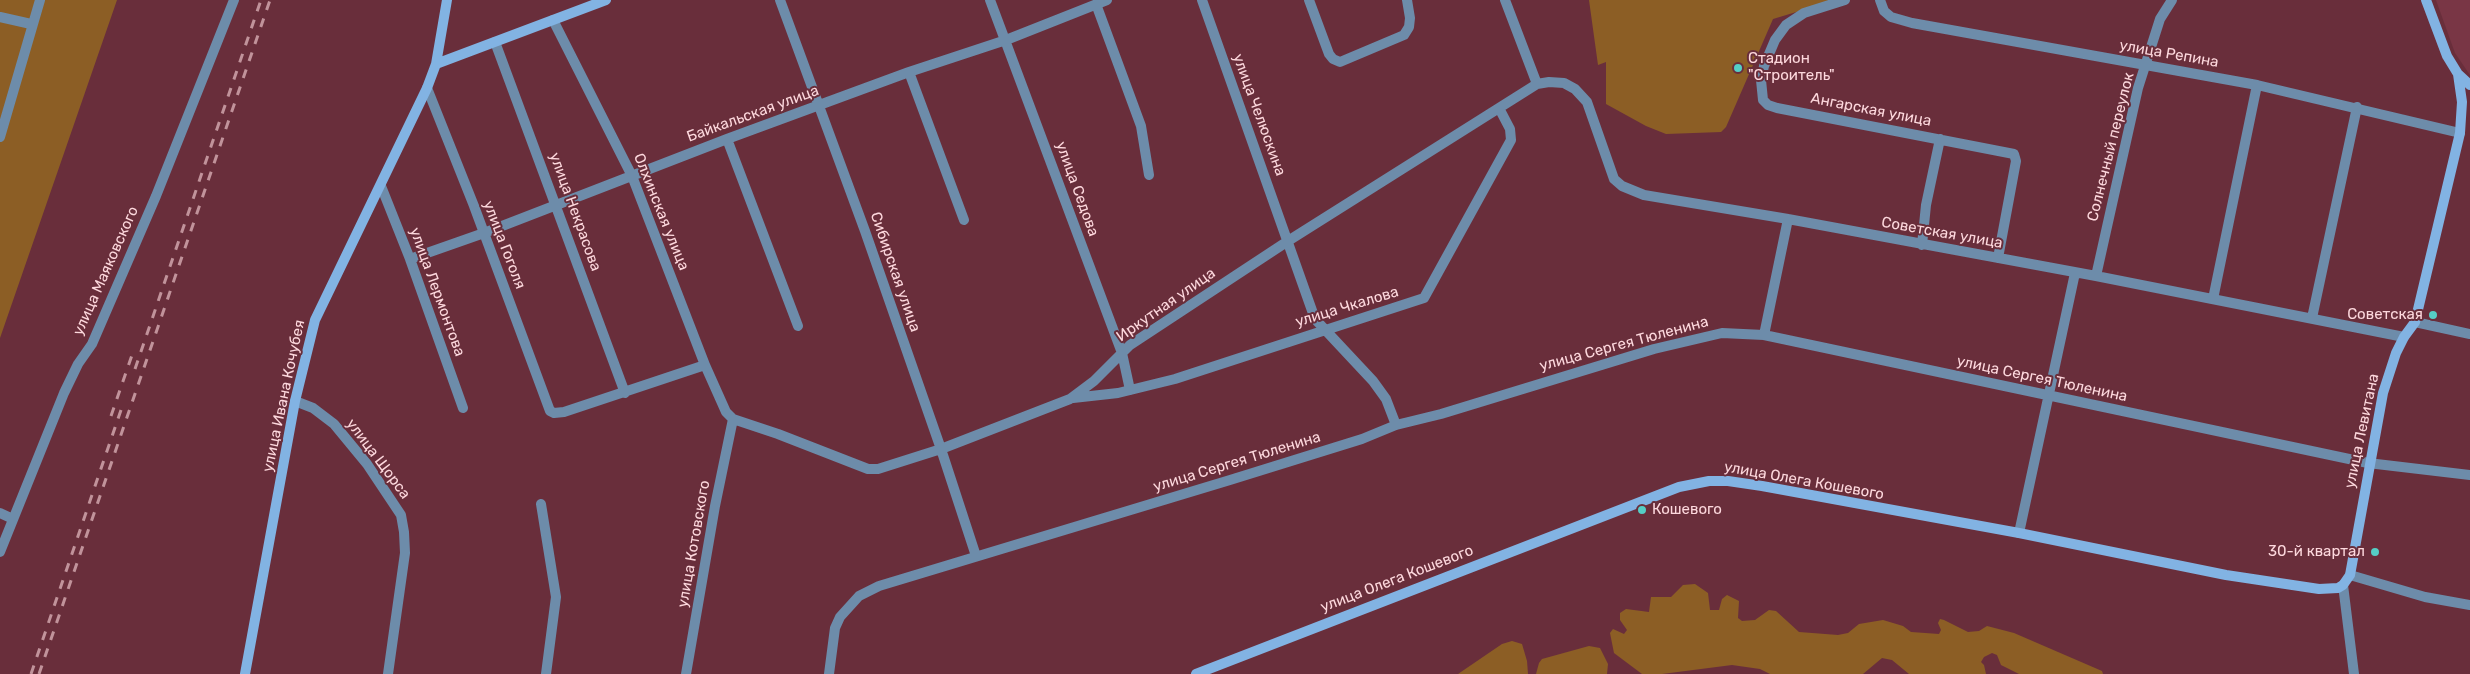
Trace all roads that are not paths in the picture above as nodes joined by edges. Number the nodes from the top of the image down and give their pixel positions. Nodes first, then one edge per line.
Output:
1 (40, 0) edge
2 (234, 0) edge
3 (447, 0) edge
4 (606, 0) edge
5 (780, 0) edge
6 (990, 0) edge
7 (1107, 0) edge
8 (1202, 0) edge
9 (1309, 0) edge
10 (1407, 0) edge
11 (1505, 0) edge
12 (1845, 0) edge
13 (1880, 0) edge
14 (2172, 0) edge
15 (2426, 0) edge
16 (1096, 4) junction
17 (0, 17) edge
18 (553, 20) junction
19 (31, 24) junction
20 (1006, 40) junction
21 (495, 42) junction
22 (436, 64) junction
23 (2147, 65) junction
24 (909, 72) junction
25 (2458, 74) junction
26 (1537, 84) junction
27 (2257, 85) junction
28 (2470, 85) edge
29 (427, 88) junction
30 (4, 103) edge
31 (818, 106) junction
32 (2357, 107) junction
33 (1499, 108) junction
34 (2460, 133) junction
35 (0, 137) edge
36 (727, 139) junction
37 (1940, 139) junction
38 (1149, 175) dead end
39 (632, 176) junction
40 (381, 186) junction
41 (557, 205) junction
42 (1788, 218) junction
43 (964, 220) dead end
44 (484, 233) junction
45 (1288, 241) junction
46 (1922, 245) junction
47 (1998, 258) junction
48 (410, 259) junction
49 (2075, 273) junction
50 (2096, 276) junction
51 (2213, 299) junction
52 (2312, 318) junction
53 (2415, 322) junction
54 (798, 326) dead end
55 (1326, 330) junction
56 (2470, 334) edge
57 (1764, 335) junction
58 (2404, 337) junction
59 (1122, 353) junction
60 (705, 365) junction
61 (1130, 390) junction
62 (625, 393) junction
63 (2048, 395) junction
64 (1070, 399) junction
65 (295, 401) junction
66 (463, 408) dead end
67 (733, 419) junction
68 (1396, 425) junction
69 (941, 449) junction
70 (2368, 463) junction
71 (2470, 476) edge
72 (541, 504) dead end
73 (0, 513) edge
74 (13, 519) junction
75 (2019, 533) junction
76 (0, 552) edge
77 (976, 556) junction
78 (2350, 575) junction
79 (2344, 585) junction
80 (2470, 605) edge
81 (245, 674) edge
82 (388, 674) edge
83 (546, 674) edge
84 (686, 674) edge
85 (828, 674) edge
86 (1196, 674) edge
87 (2354, 674) edge

1 - 19 street
2 - 74 street, улица Маяковского
3 - 22 street, улица Ивана Кочубея
4 - 18 street
5 - 31 street, Сибирская улица
6 - 20 street, улица Седова
7 - 16 street, Байкальская улица
8 - 45 street, улица Челюскина
9 - 10 street
11 - 26 street
12 - 37 street, Ангарская улица
13 - 23 street, улица Репина
14 - 23 street, Солнечный переулок
15 - 25 street, улица Левитана
16 - 20 street, Байкальская улица
16 - 38 street
17 - 19 street
18 - 21 street
18 - 39 street, Олхинская улица
19 - 30 street
20 - 24 street, Байкальская улица
20 - 59 street, улица Седова
21 - 22 street
21 - 41 street, улица Некрасова
22 - 29 street, улица Ивана Кочубея
23 - 27 street, улица Репина
23 - 50 street, Солнечный переулок
24 - 31 street, Байкальская улица
24 - 43 street
25 - 28 street
25 - 34 street, улица Левитана
26 - 33 street, Иркутная улица
26 - 42 street, Советская улица
27 - 32 street, улица Репина
27 - 51 street
29 - 40 street, улица Ивана Кочубея
29 - 44 street, улица Гоголя
30 - 35 street
31 - 36 street, Байкальская улица
31 - 69 street, Сибирская улица
32 - 34 street, улица Репина
32 - 52 street
33 - 45 street, Иркутная улица
33 - 55 street, улица Чкалова
34 - 53 street, улица Левитана
36 - 39 street, Байкальская улица
36 - 54 street
37 - 46 street
37 - 47 street, Ангарская улица
39 - 41 street, Байкальская улица
39 - 60 street, Олхинская улица
40 - 48 street, улица Лермонтова
40 - 65 street, улица Ивана Кочубея
41 - 44 street, Байкальская улица
41 - 62 street, улица Некрасова
42 - 46 street, Советская улица
42 - 57 street
44 - 48 street, Байкальская улица
44 - 62 street, улица Гоголя
45 - 55 street, улица Челюскина
45 - 59 street, Иркутная улица
46 - 47 street, Советская улица
47 - 49 street, Советская улица
48 - 66 street, улица Лермонтова
49 - 50 street, Советская улица
49 - 63 street
50 - 51 street, Советская улица
51 - 52 street, Советская улица
52 - 58 street, Советская улица
53 - 56 street
53 - 58 street, улица Левитана
55 - 61 street, улица Чкалова
55 - 68 street, улица Челюскина
57 - 63 street, улица Сергея Тюленина
57 - 68 street, улица Сергея Тюленина
58 - 70 street, улица Левитана
59 - 61 street, улица Седова
59 - 64 street, Иркутная улица
60 - 62 street
60 - 67 street, Олхинская улица
61 - 64 street, улица Чкалова
63 - 70 street, улица Сергея Тюленина
63 - 75 street
64 - 69 street, Иркутная улица
65 - 81 street, улица Ивана Кочубея
65 - 82 street, улица Щорса
67 - 69 street, Иркутная улица
67 - 84 street, улица Котовского
68 - 77 street, улица Сергея Тюленина
69 - 77 street, Сибирская улица
70 - 71 street, улица Сергея Тюленина
70 - 78 street, улица Левитана
72 - 83 street
73 - 74 street
74 - 76 street, улица Маяковского
75 - 79 street, улица Олега Кошевого
75 - 86 street, улица Олега Кошевого
77 - 85 street, улица Сергея Тюленина
78 - 79 street, улица Левитана
78 - 80 street
79 - 87 street

